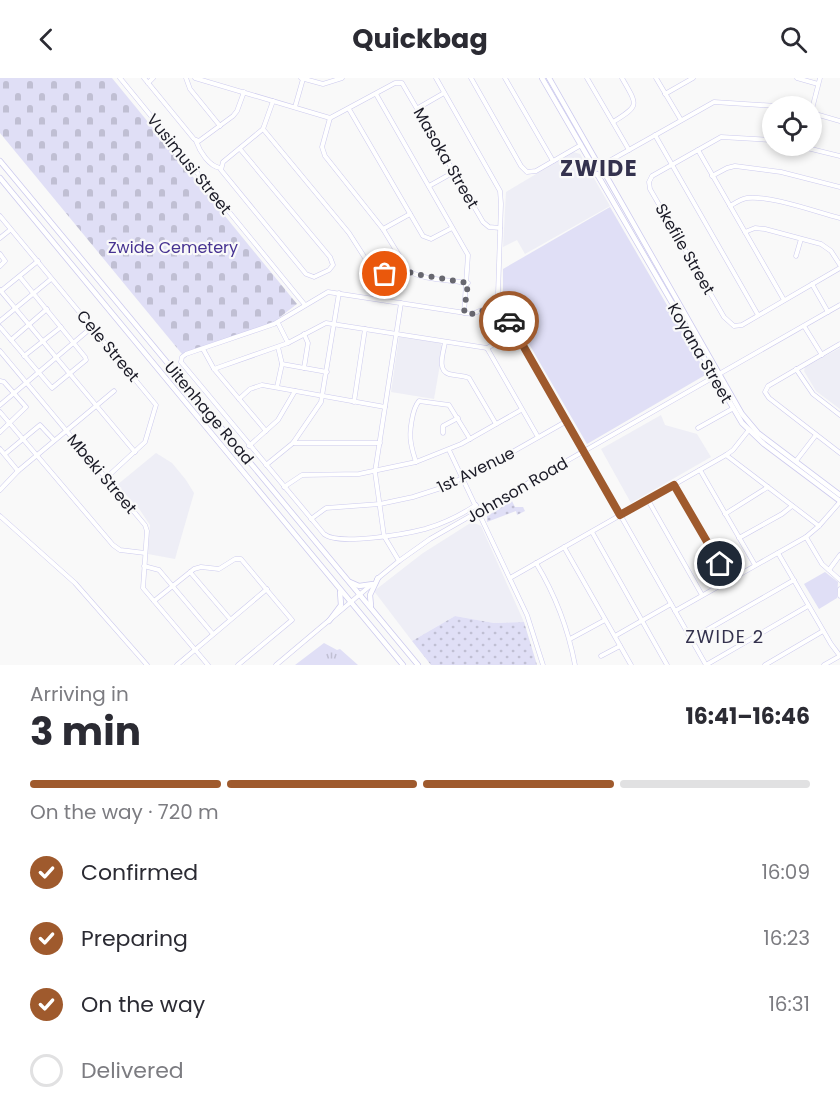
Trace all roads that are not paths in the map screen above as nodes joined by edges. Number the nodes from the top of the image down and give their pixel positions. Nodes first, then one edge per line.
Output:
1 (120, 78) edge
2 (144, 78) edge
3 (153, 78) edge
4 (186, 78) edge
5 (195, 78) edge
6 (302, 78) edge
7 (342, 78) edge
8 (436, 78) edge
9 (471, 78) edge
10 (505, 78) edge
11 (542, 78) edge
12 (549, 78) edge
13 (587, 78) edge
14 (622, 78) edge
15 (656, 78) edge
16 (693, 78) edge
17 (797, 78) edge
18 (820, 78) edge
19 (148, 83) junction
20 (818, 84) junction
21 (244, 92) junction
22 (444, 93) junction
23 (375, 94) junction
24 (665, 94) junction
25 (815, 96) edge
26 (273, 101) junction
27 (762, 105) edge
28 (295, 107) junction
29 (418, 108) junction
30 (349, 109) junction
31 (822, 114) edge
32 (330, 118) junction
33 (681, 120) junction
34 (840, 120) edge
35 (613, 122) junction
36 (220, 126) junction
37 (263, 129) junction
38 (655, 135) junction
39 (762, 139) edge
40 (196, 141) junction
41 (581, 145) junction
42 (240, 149) junction
43 (628, 150) junction
44 (698, 150) junction
45 (822, 152) edge
46 (840, 156) edge
47 (0, 161) edge
48 (553, 161) junction
49 (595, 164) junction
50 (604, 164) junction
51 (671, 165) junction
52 (221, 169) junction
53 (454, 172) junction
54 (604, 172) junction
55 (597, 174) junction
56 (712, 176) junction
57 (0, 178) edge
58 (428, 186) junction
59 (840, 187) edge
60 (730, 206) junction
61 (410, 214) junction
62 (0, 216) edge
63 (840, 218) edge
64 (452, 228) junction
65 (500, 228) junction
66 (383, 229) junction
67 (10, 230) junction
68 (744, 232) junction
69 (0, 238) edge
70 (801, 239) junction
71 (0, 254) edge
72 (796, 256) dead end
73 (38, 261) junction
74 (404, 264) junction
75 (0, 266) edge
76 (840, 266) edge
77 (20, 277) junction
78 (51, 279) junction
79 (468, 283) junction
80 (812, 284) junction
81 (0, 291) edge
82 (339, 293) junction
83 (33, 294) junction
84 (784, 300) junction
85 (401, 303) junction
86 (499, 303) junction
87 (305, 305) junction
88 (840, 305) edge
89 (15, 309) junction
90 (47, 309) junction
91 (828, 312) junction
92 (464, 313) junction
93 (758, 315) junction
94 (0, 321) edge
95 (278, 322) junction
96 (335, 324) junction
97 (30, 325) junction
98 (804, 326) junction
99 (0, 327) edge
100 (61, 327) junction
101 (91, 328) junction
102 (365, 329) junction
103 (516, 333) junction
104 (304, 334) junction
105 (397, 335) junction
106 (11, 340) junction
107 (42, 341) junction
108 (445, 342) junction
109 (74, 343) junction
110 (288, 343) junction
111 (840, 344) edge
112 (278, 347) junction
113 (487, 348) junction
114 (203, 349) junction
115 (0, 351) edge
116 (822, 355) junction
117 (24, 356) junction
118 (56, 358) junction
119 (282, 364) junction
120 (304, 368) junction
121 (214, 369) junction
122 (796, 369) junction
123 (327, 372) junction
124 (38, 373) junction
125 (70, 374) junction
126 (720, 375) junction
127 (714, 378) junction
128 (0, 381) edge
129 (27, 383) junction
130 (277, 387) junction
131 (114, 391) dead end
132 (295, 391) junction
133 (14, 393) junction
134 (323, 397) junction
135 (239, 399) junction
136 (354, 402) junction
137 (0, 405) edge
138 (96, 405) junction
139 (385, 407) junction
140 (732, 409) junction
141 (522, 410) junction
142 (0, 412) edge
143 (840, 416) edge
144 (458, 418) junction
145 (567, 421) junction
146 (10, 423) junction
147 (496, 424) junction
148 (698, 428) dead end
149 (748, 430) junction
150 (66, 431) junction
151 (266, 431) junction
152 (0, 432) edge
153 (443, 433) dead end
154 (816, 435) junction
155 (538, 437) junction
156 (23, 439) junction
157 (470, 439) junction
158 (54, 440) junction
159 (293, 443) junction
160 (380, 443) junction
161 (249, 446) junction
162 (0, 449) edge
163 (449, 450) junction
164 (135, 452) junction
165 (584, 452) junction
166 (840, 453) edge
167 (4, 454) junction
168 (37, 455) junction
169 (726, 455) junction
170 (796, 461) junction
171 (416, 462) junction
172 (266, 465) junction
173 (700, 470) junction
174 (18, 471) junction
175 (375, 471) junction
176 (106, 478) junction
177 (463, 479) junction
178 (674, 485) junction
179 (284, 487) junction
180 (768, 487) junction
181 (0, 490) edge
182 (840, 495) edge
183 (648, 500) junction
184 (840, 502) edge
185 (380, 504) junction
186 (476, 505) junction
187 (792, 506) junction
188 (479, 512) junction
189 (725, 514) junction
190 (620, 515) junction
191 (0, 516) edge
192 (311, 519) junction
193 (819, 526) junction
194 (591, 532) junction
195 (384, 536) junction
196 (806, 537) junction
197 (739, 538) junction
198 (564, 547) junction
199 (145, 553) junction
200 (778, 553) junction
201 (840, 555) edge
202 (399, 561) junction
203 (536, 563) junction
204 (144, 566) junction
205 (755, 566) junction
206 (829, 570) junction
207 (190, 572) junction
208 (378, 578) junction
209 (510, 578) junction
210 (729, 580) junction
211 (794, 580) junction
212 (840, 580) edge
213 (347, 581) junction
214 (373, 584) junction
215 (172, 587) junction
216 (267, 589) junction
217 (340, 589) junction
218 (840, 589) edge
219 (360, 595) junction
220 (702, 595) junction
221 (840, 596) edge
222 (154, 602) junction
223 (351, 603) junction
224 (671, 604) junction
225 (808, 606) junction
226 (372, 609) junction
227 (675, 611) junction
228 (230, 620) junction
229 (605, 620) junction
230 (329, 621) junction
231 (642, 621) junction
232 (823, 631) junction
233 (213, 634) junction
234 (615, 636) junction
235 (570, 639) junction
236 (691, 639) junction
237 (620, 646) junction
238 (195, 651) junction
239 (602, 656) dead end
240 (840, 656) edge
241 (147, 665) edge
242 (177, 665) edge
243 (208, 665) edge
244 (238, 665) edge
245 (276, 665) edge
246 (403, 665) edge
247 (418, 665) edge
248 (543, 665) edge
249 (575, 665) edge
250 (631, 665) edge
251 (667, 665) edge
252 (706, 665) edge
253 (765, 665) edge
254 (824, 665) edge

1 - 87 street, Vusimusi Street
2 - 19 street
3 - 19 street
4 - 36 street
5 - 21 street
6 - 7 street
6 - 28 street
8 - 22 street
9 - 48 street
10 - 48 street
11 - 41 main road, Koyana Street
12 - 49 main road, Koyana Street
13 - 35 street
14 - 35 street
15 - 24 street
16 - 24 street
17 - 20 street
18 - 20 street
19 - 40 street
20 - 25 street
21 - 26 street
21 - 36 street
22 - 29 street
22 - 65 street
23 - 29 street, Masoka Street
23 - 30 street, Masoka Street
23 - 58 street
24 - 33 street
26 - 28 street
26 - 37 street
27 - 33 street
28 - 32 street
29 - 53 street, Masoka Street
30 - 32 street, Masoka Street
30 - 61 street
31 - 34 street
32 - 66 street
33 - 38 street
35 - 43 street
36 - 40 street
37 - 42 street
37 - 74 street
38 - 43 street
38 - 51 street
39 - 44 street, Skefile Street
40 - 52 street
41 - 48 street
41 - 49 main road, Koyana Street
42 - 52 street
42 - 52 street
43 - 50 street
44 - 51 street, Skefile Street
44 - 56 street
45 - 46 street
47 - 213 main road, Uitenhage Road
49 - 50 main road
49 - 55 main road, Koyana Street
50 - 54 main road, Koyana Street
51 - 93 street
51 - 93 street, Skefile Street
53 - 58 street
53 - 65 street, Masoka Street
54 - 55 main road
54 - 126 main road, Koyana Street
55 - 127 main road, Koyana Street
56 - 59 street
56 - 60 street
57 - 217 main road, Uitenhage Road
58 - 64 street
60 - 63 street
60 - 68 street
61 - 64 street
61 - 66 street
62 - 67 street, Cele Street
64 - 79 street
65 - 86 street
66 - 74 street
67 - 69 street
67 - 73 street, Cele Street
68 - 70 street
68 - 84 street
70 - 72 street
70 - 76 street
71 - 75 street
73 - 77 street
73 - 78 street, Cele Street
74 - 79 street
76 - 80 street, Skefile Street
77 - 81 street
77 - 83 street
78 - 83 street
78 - 101 street, Cele Street
79 - 92 street
80 - 84 street, Skefile Street
80 - 91 street
81 - 89 street
82 - 85 street
82 - 87 street
82 - 96 street
83 - 89 street
83 - 90 street
84 - 93 street, Skefile Street
85 - 92 street
85 - 105 street
86 - 92 street
86 - 103 street
87 - 95 street
88 - 91 street, Johnson Road
89 - 94 street
89 - 97 street
90 - 97 street
90 - 100 street
91 - 98 street, Johnson Road
95 - 110 street
95 - 114 street
96 - 102 street
96 - 104 street
96 - 123 street
97 - 106 street
97 - 107 street
98 - 116 street
98 - 126 street, Johnson Road
99 - 106 street
100 - 107 street
100 - 109 street
101 - 109 street
101 - 164 street, Cele Street
102 - 105 street
102 - 136 street
103 - 113 street
103 - 145 street
104 - 110 street
104 - 120 street
105 - 108 street
105 - 139 street
106 - 117 street
107 - 117 street
107 - 118 street
108 - 113 street
108 - 147 street
109 - 118 street
109 - 125 street
110 - 112 street
111 - 116 street
112 - 119 street
112 - 121 street
113 - 141 street
114 - 121 street
114 - 161 street
115 - 129 street, Mbeki Street
116 - 122 street
117 - 124 street
118 - 124 street
118 - 125 street
119 - 120 street
119 - 130 street
120 - 123 street
121 - 135 street
122 - 143 street
122 - 154 street
123 - 134 street
124 - 125 street
124 - 129 street
125 - 138 street
126 - 127 street, Johnson Road
126 - 170 main road, Koyana Street
127 - 140 main road, Koyana Street
127 - 165 street, Johnson Road
128 - 133 street
129 - 133 street
129 - 150 street, Mbeki Street
130 - 132 street
130 - 135 street
131 - 138 street
132 - 134 street
132 - 151 street
133 - 137 street
133 - 146 street
134 - 136 street
134 - 159 street
135 - 151 street
136 - 139 street
138 - 150 street
138 - 164 street
139 - 160 street
140 - 148 street
140 - 149 main road, Koyana Street
141 - 147 street
141 - 155 street
142 - 146 street
144 - 153 street
144 - 157 street
144 - 171 street
145 - 155 street, 1st Avenue
145 - 165 street
146 - 152 street
146 - 156 street
147 - 157 street
149 - 169 street
149 - 184 main road, Koyana Street
150 - 158 street
150 - 176 street, Mbeki Street
151 - 161 street
154 - 166 street
154 - 170 street
155 - 177 street, 1st Avenue
156 - 158 street
156 - 167 street
156 - 168 street
157 - 163 street
158 - 168 street
159 - 160 street
159 - 172 street
160 - 175 street
161 - 172 street
162 - 167 street
163 - 171 street
163 - 177 street
164 - 176 street, Cele Street
165 - 188 street, Johnson Road
165 - 190 street
167 - 174 street
168 - 174 street
168 - 199 street
169 - 173 street
169 - 180 street
170 - 182 main road, Koyana Street
171 - 175 street
172 - 179 street
173 - 178 street
173 - 189 street
174 - 181 street
175 - 179 street
175 - 185 street
176 - 199 street, Mbeki Street
177 - 185 street, 1st Avenue
177 - 186 street
178 - 183 street
178 - 210 street
179 - 192 street
180 - 187 street
180 - 189 street
183 - 190 street
183 - 220 street
184 - 193 street
185 - 192 street, 1st Avenue
185 - 195 street
186 - 188 street
186 - 195 street
187 - 193 street
187 - 197 street
188 - 202 street, Johnson Road
188 - 209 street
189 - 197 street
190 - 194 street
190 - 224 street
191 - 241 street
192 - 195 street
193 - 196 street
194 - 198 street
194 - 231 street
195 - 202 street
196 - 200 street
196 - 206 street
197 - 205 street
198 - 203 street
198 - 229 street
199 - 204 street, Mbeki Street
200 - 205 street
200 - 211 street
201 - 206 street
202 - 208 street, Johnson Road
203 - 209 street
203 - 235 street
204 - 215 street
204 - 222 street, Mbeki Street
205 - 210 street
206 - 212 street
207 - 215 street
207 - 216 street
207 - 228 street
208 - 214 street, Johnson Road
208 - 226 main road
209 - 248 street
210 - 220 street
211 - 225 street
211 - 236 street
213 - 214 main road
213 - 219 main road, Uitenhage Road
214 - 219 street, Johnson Road
215 - 222 street
215 - 233 street
216 - 228 street
216 - 244 street
217 - 223 main road, Uitenhage Road
217 - 230 main road
218 - 221 street
219 - 223 street, Johnson Road
219 - 226 main road, Uitenhage Road
220 - 227 street
222 - 238 street, Mbeki Street
223 - 230 street, Johnson Road
223 - 246 main road, Uitenhage Road
224 - 227 street
224 - 231 street
225 - 232 street
225 - 252 street
226 - 247 main road, Uitenhage Road
227 - 236 street
228 - 233 street
229 - 234 street
229 - 235 street
230 - 245 street, Johnson Road
231 - 234 street
231 - 251 street
232 - 240 street
232 - 253 street
233 - 238 street
234 - 237 street
235 - 249 street
236 - 252 street
237 - 239 street
237 - 250 street
238 - 242 street
238 - 243 street, Mbeki Street
240 - 254 street

